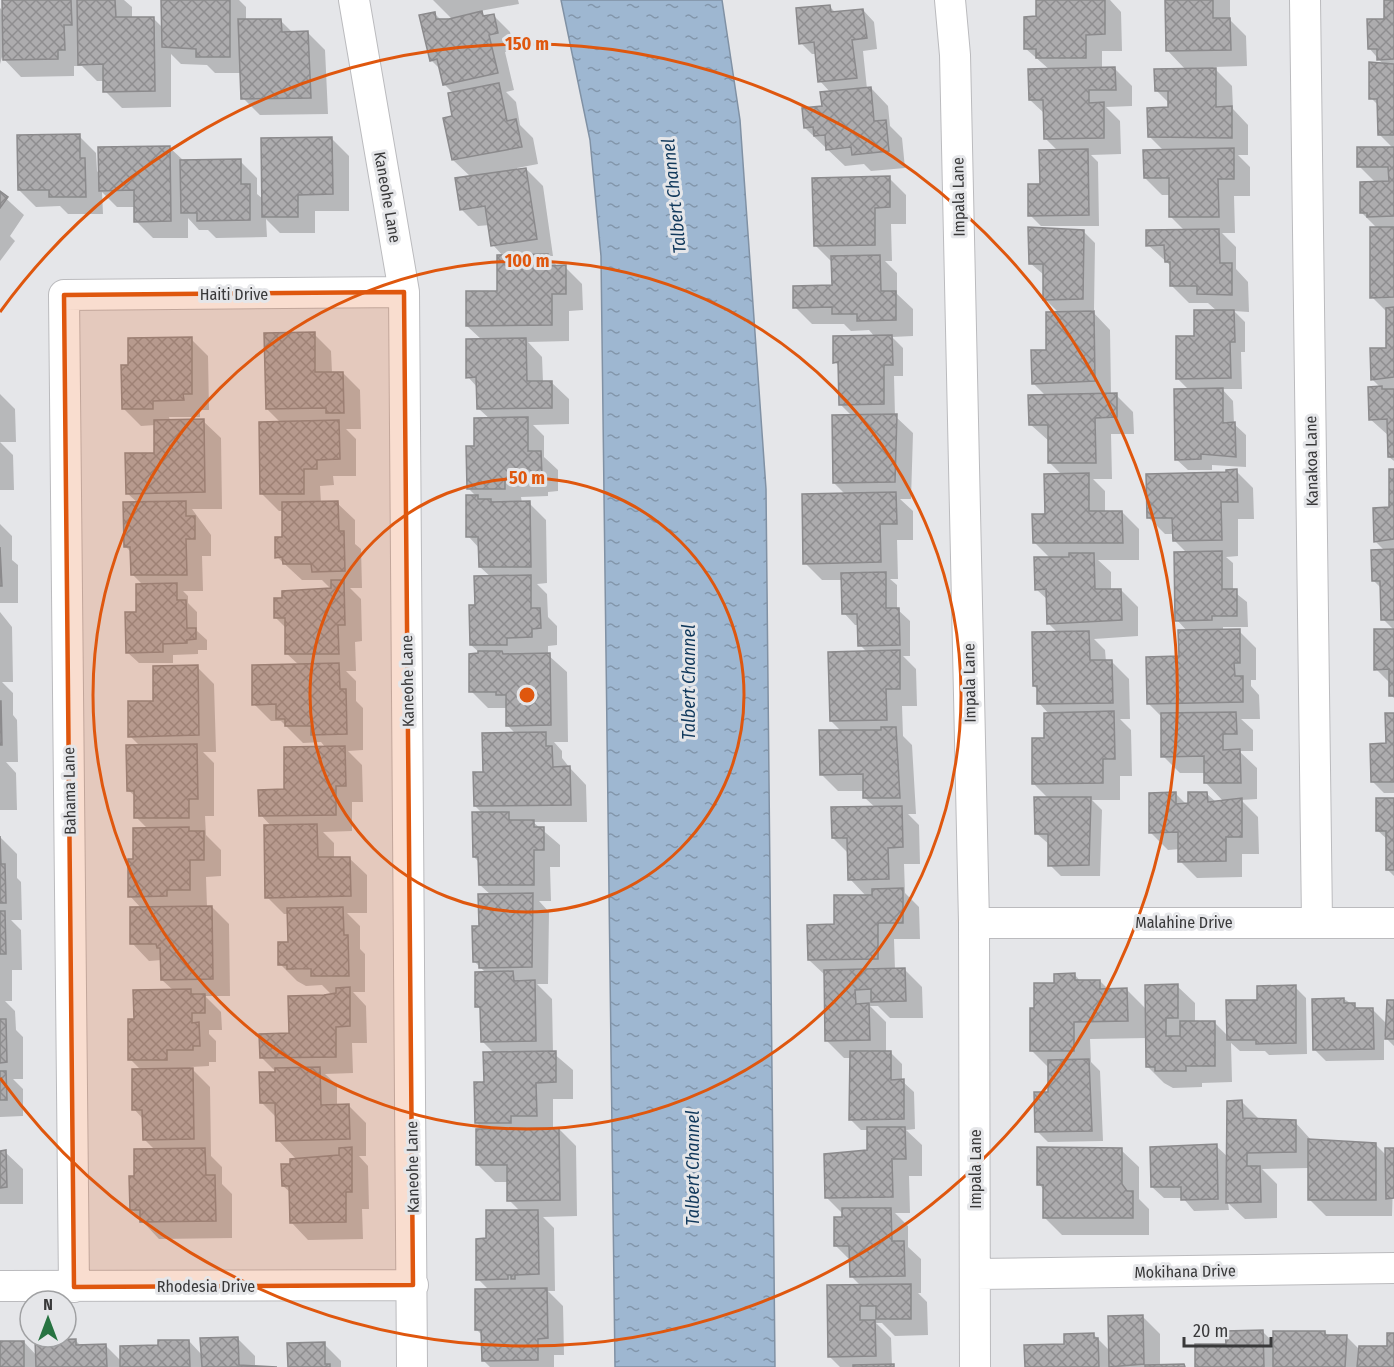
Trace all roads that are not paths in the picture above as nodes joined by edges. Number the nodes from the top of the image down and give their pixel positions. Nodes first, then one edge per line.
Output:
1 (354, 0) edge
2 (950, 0) edge
3 (1305, 0) edge
4 (404, 292) junction
5 (64, 295) joint
6 (1317, 922) junction
7 (974, 923) junction
8 (1394, 923) edge
9 (1394, 1269) edge
10 (976, 1274) junction
11 (413, 1285) junction
12 (0, 1286) edge
13 (74, 1287) junction
14 (412, 1367) edge
15 (975, 1367) edge

1 - 4 street, Kaneohe Lane
2 - 7 street, Impala Lane
3 - 6 street, Kanakoa Lane
4 - 5 street, Haiti Drive
4 - 11 street, Kaneohe Lane
5 - 13 street, Bahama Lane
6 - 7 street, Malahine Drive
6 - 8 street, Malahine Drive
7 - 10 street, Impala Lane
9 - 10 street, Mokihana Drive
10 - 15 street, Impala Lane
11 - 13 street, Rhodesia Drive
11 - 14 street, Kaneohe Lane
12 - 13 street, Rhodesia Drive

